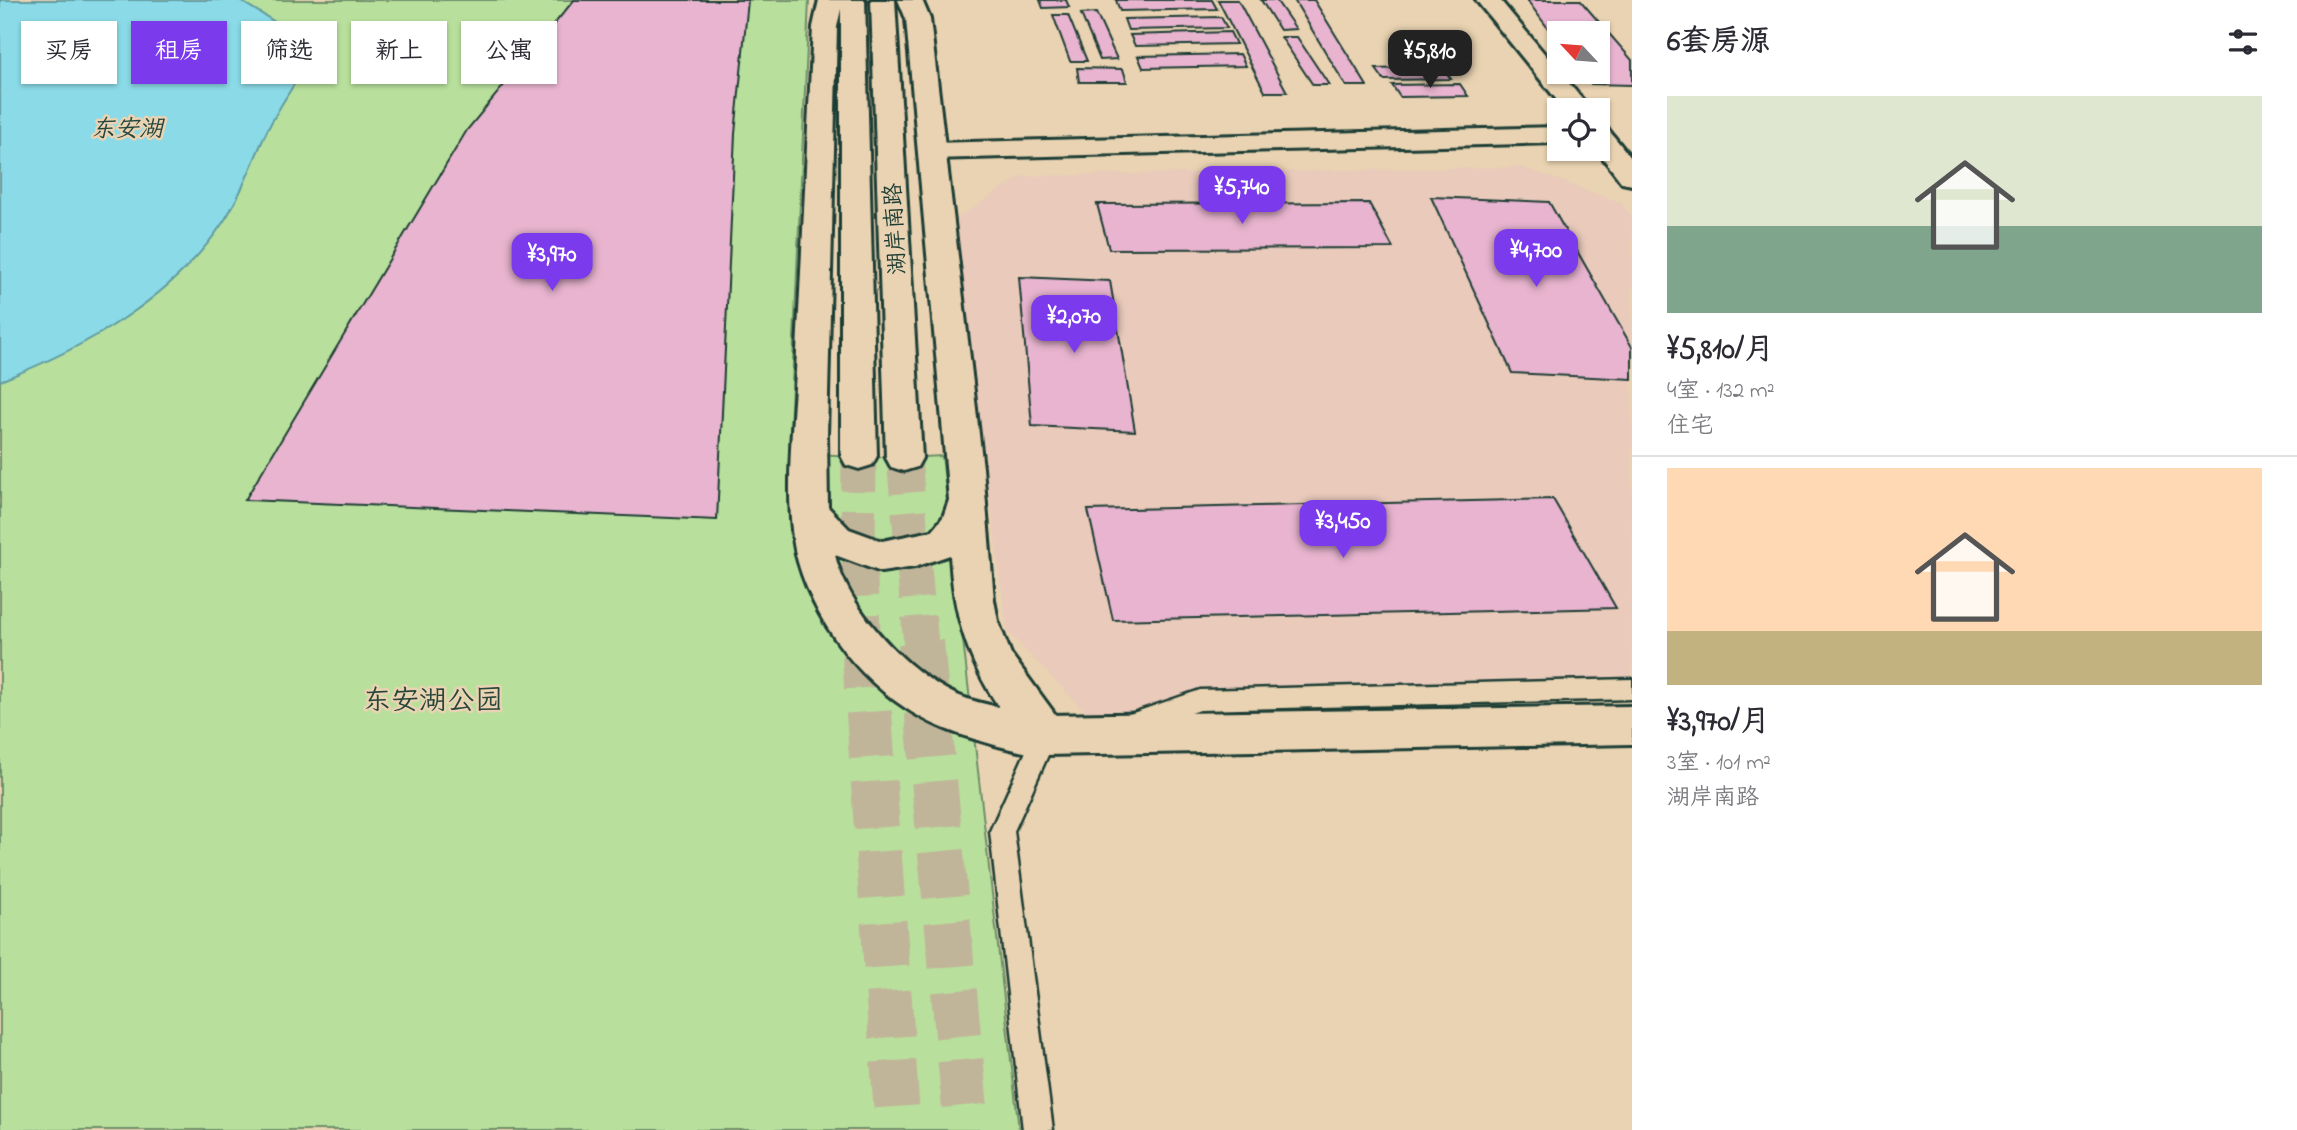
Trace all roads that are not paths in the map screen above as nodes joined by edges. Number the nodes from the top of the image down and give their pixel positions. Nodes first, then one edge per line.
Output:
1 (831, 0) edge
2 (853, 0) edge
3 (884, 0) edge
4 (910, 0) edge
5 (1488, 0) edge
6 (1568, 98) edge
7 (1632, 133) edge
8 (1547, 135) edge
9 (932, 151) junction
10 (1632, 177) edge
11 (859, 456) tunnel mouth
12 (904, 458) tunnel mouth
13 (968, 498) junction
14 (810, 512) junction
15 (1632, 689) edge
16 (1632, 725) edge
17 (1045, 735) junction
18 (1096, 735) junction
19 (1038, 1130) edge

1 - 14 street
2 - 11 street, 湖岸南路
3 - 12 street, 湖岸南路
4 - 9 street
5 - 6 street
7 - 10 street
8 - 9 street
9 - 13 street
13 - 14 street
13 - 17 street
14 - 17 street
15 - 18 lane
16 - 18 street
17 - 18 street
17 - 19 lane

